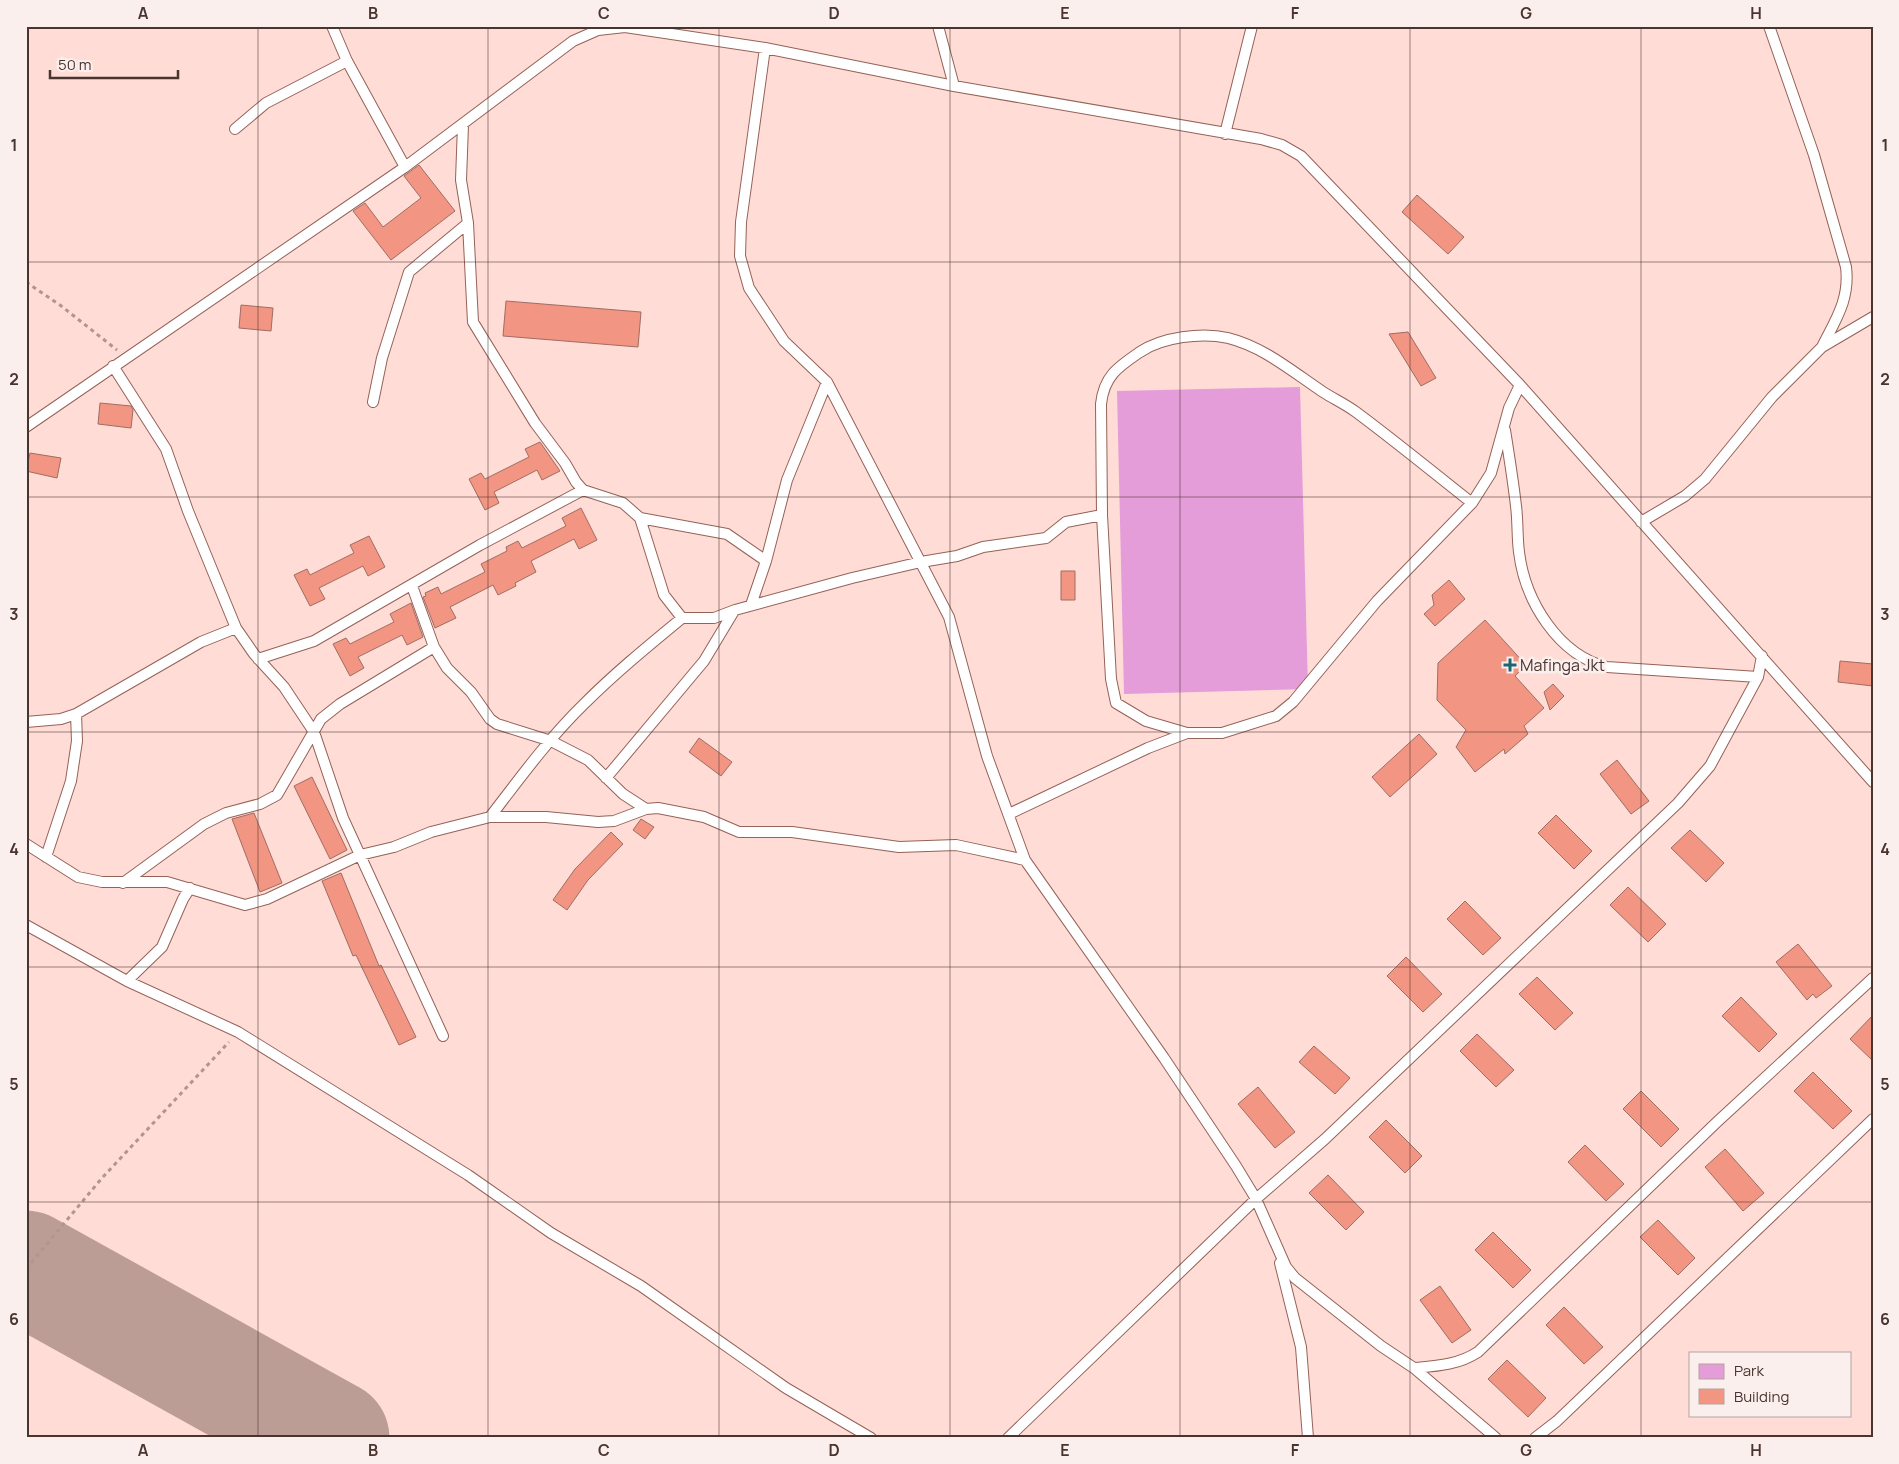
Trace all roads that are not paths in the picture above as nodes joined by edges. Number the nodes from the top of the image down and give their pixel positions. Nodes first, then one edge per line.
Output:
1 (332, 26) edge
2 (938, 26) edge
3 (1252, 26) edge
4 (1769, 26) edge
5 (765, 48) junction
6 (347, 61) junction
7 (954, 86) junction
8 (463, 125) junction
9 (236, 128) dead end
10 (1225, 134) junction
11 (405, 167) junction
12 (468, 223) junction
13 (1873, 317) edge
14 (1822, 347) junction
15 (112, 366) junction
16 (827, 382) junction
17 (1520, 385) junction
18 (373, 402) dead end
19 (1505, 426) junction
20 (26, 427) edge
21 (584, 490) junction
22 (1472, 503) junction
23 (1102, 515) junction
24 (640, 518) junction
25 (1641, 522) junction
26 (766, 561) junction
27 (921, 562) junction
28 (412, 586) junction
29 (751, 605) junction
30 (735, 610) junction
31 (682, 618) junction
32 (236, 628) junction
33 (434, 647) junction
34 (1762, 656) junction
35 (258, 659) junction
36 (1758, 677) junction
37 (76, 714) junction
38 (26, 722) edge
39 (314, 732) junction
40 (1187, 733) junction
41 (551, 741) junction
42 (606, 778) junction
43 (1873, 782) edge
44 (646, 809) junction
45 (1009, 814) junction
46 (490, 817) junction
47 (26, 844) edge
48 (360, 855) junction
49 (46, 857) junction
50 (1025, 860) junction
51 (124, 883) junction
52 (190, 888) junction
53 (26, 925) edge
54 (1873, 978) edge
55 (127, 981) junction
56 (443, 1036) dead end
57 (1873, 1119) edge
58 (1256, 1199) junction
59 (1277, 1250) junction
60 (1414, 1368) junction
61 (871, 1438) edge
62 (1008, 1438) edge
63 (1308, 1438) edge
64 (1496, 1438) edge
65 (1535, 1438) edge

1 - 6 lane
2 - 7 lane
3 - 10 lane
4 - 14 lane
5 - 7 lane
5 - 8 lane
5 - 16 lane
6 - 9 lane
6 - 11 lane
7 - 10 lane
8 - 11 lane
8 - 12 lane
10 - 17 lane
11 - 15 lane
12 - 18 lane
12 - 21 lane
13 - 14 lane
14 - 25 lane
15 - 20 lane
15 - 32 lane
16 - 26 lane
16 - 27 lane
17 - 19 lane
17 - 25 lane
19 - 22 lane
19 - 36 lane
21 - 24 lane
21 - 28 lane
22 - 23 lane
22 - 40 lane
23 - 27 lane
23 - 40 lane
24 - 26 lane
24 - 31 lane
25 - 34 lane
26 - 29 lane
27 - 29 lane
27 - 45 lane
28 - 33 lane
28 - 35 lane
29 - 30 lane
30 - 31 lane
30 - 42 lane
31 - 41 lane
32 - 35 lane
32 - 37 lane
33 - 39 lane
33 - 41 lane
34 - 36 lane
34 - 43 lane
35 - 39 lane
36 - 58 lane
37 - 38 lane
37 - 49 lane
39 - 48 lane
39 - 51 lane
40 - 45 lane
41 - 42 lane
41 - 46 lane
42 - 44 lane
44 - 46 lane
44 - 50 lane
45 - 50 lane
46 - 48 lane
47 - 49 lane
48 - 52 lane
48 - 56 lane
49 - 51 lane
50 - 58 lane
51 - 52 lane
52 - 55 lane
53 - 55 lane
54 - 60 lane
55 - 61 lane
57 - 65 lane
58 - 59 lane
58 - 62 lane
59 - 60 lane
59 - 63 lane
60 - 64 lane

